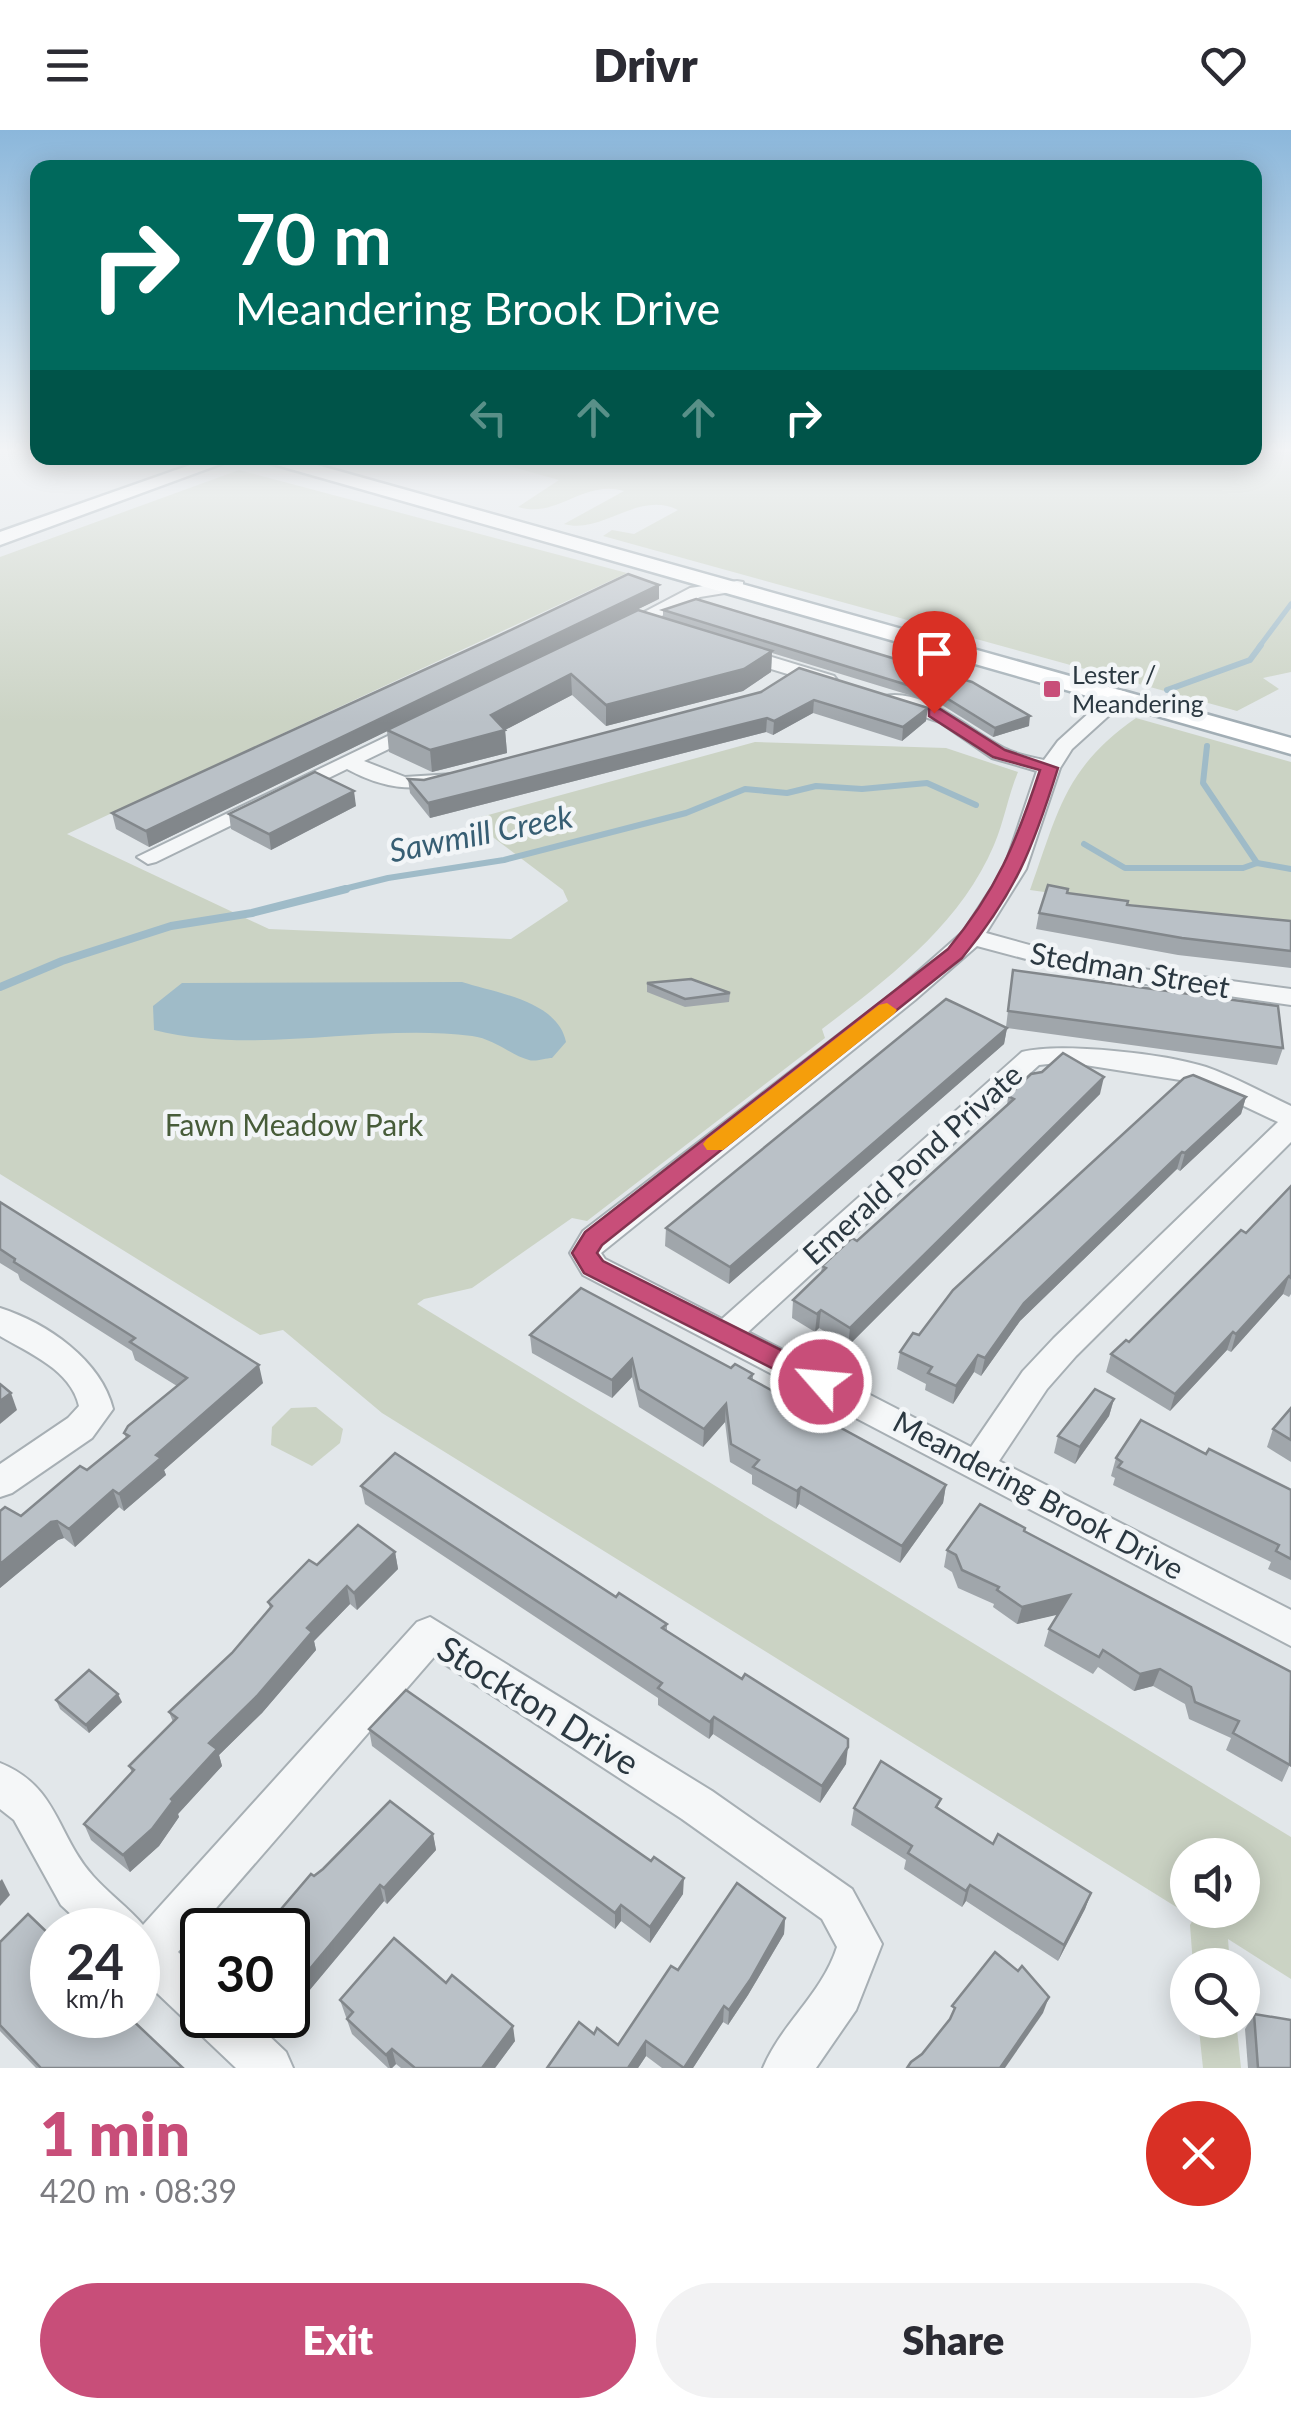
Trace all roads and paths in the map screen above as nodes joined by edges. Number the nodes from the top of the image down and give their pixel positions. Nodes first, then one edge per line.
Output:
1 (579, 542) edge
2 (672, 568) junction
3 (737, 586) junction
4 (696, 592) junction
5 (638, 621) junction
6 (666, 630) edge
7 (604, 638) edge
8 (712, 644) edge
9 (794, 670) junction
10 (771, 687) edge
11 (1119, 696) junction
12 (444, 715) edge
13 (1291, 746) edge
14 (347, 762) junction
15 (1050, 768) junction
16 (460, 774) edge
17 (148, 858) dead end
18 (972, 937) junction
19 (1291, 997) edge
20 (1291, 1117) edge
21 (1291, 1126) edge
22 (0, 1320) edge
23 (727, 1333) junction
24 (978, 1464) junction
25 (0, 1482) edge
26 (1291, 1630) edge
27 (0, 1783) edge
28 (96, 1908) edge
29 (160, 1917) edge
30 (160, 1966) edge
31 (180, 1985) edge
32 (238, 2038) edge
33 (270, 2068) edge
34 (786, 2068) edge

1 - 2 main road
2 - 3 main road
2 - 4 street
3 - 4 street
3 - 11 main road
4 - 5 street
5 - 6 street
5 - 7 street
8 - 9 street
9 - 10 street
9 - 15 street
11 - 13 main road
11 - 15 street, Meandering Brook Drive
12 - 14 street
14 - 16 street
14 - 17 street
15 - 18 street, Meandering Brook Drive
18 - 19 street, Stedman Street
18 - 23 street, Meandering Brook Drive
20 - 23 street, Emerald Pond Private
21 - 24 street
22 - 25 street
23 - 24 street, Meandering Brook Drive
24 - 26 street, Meandering Brook Drive
27 - 28 street
29 - 34 street, Stockton Drive
30 - 31 street
32 - 33 street

